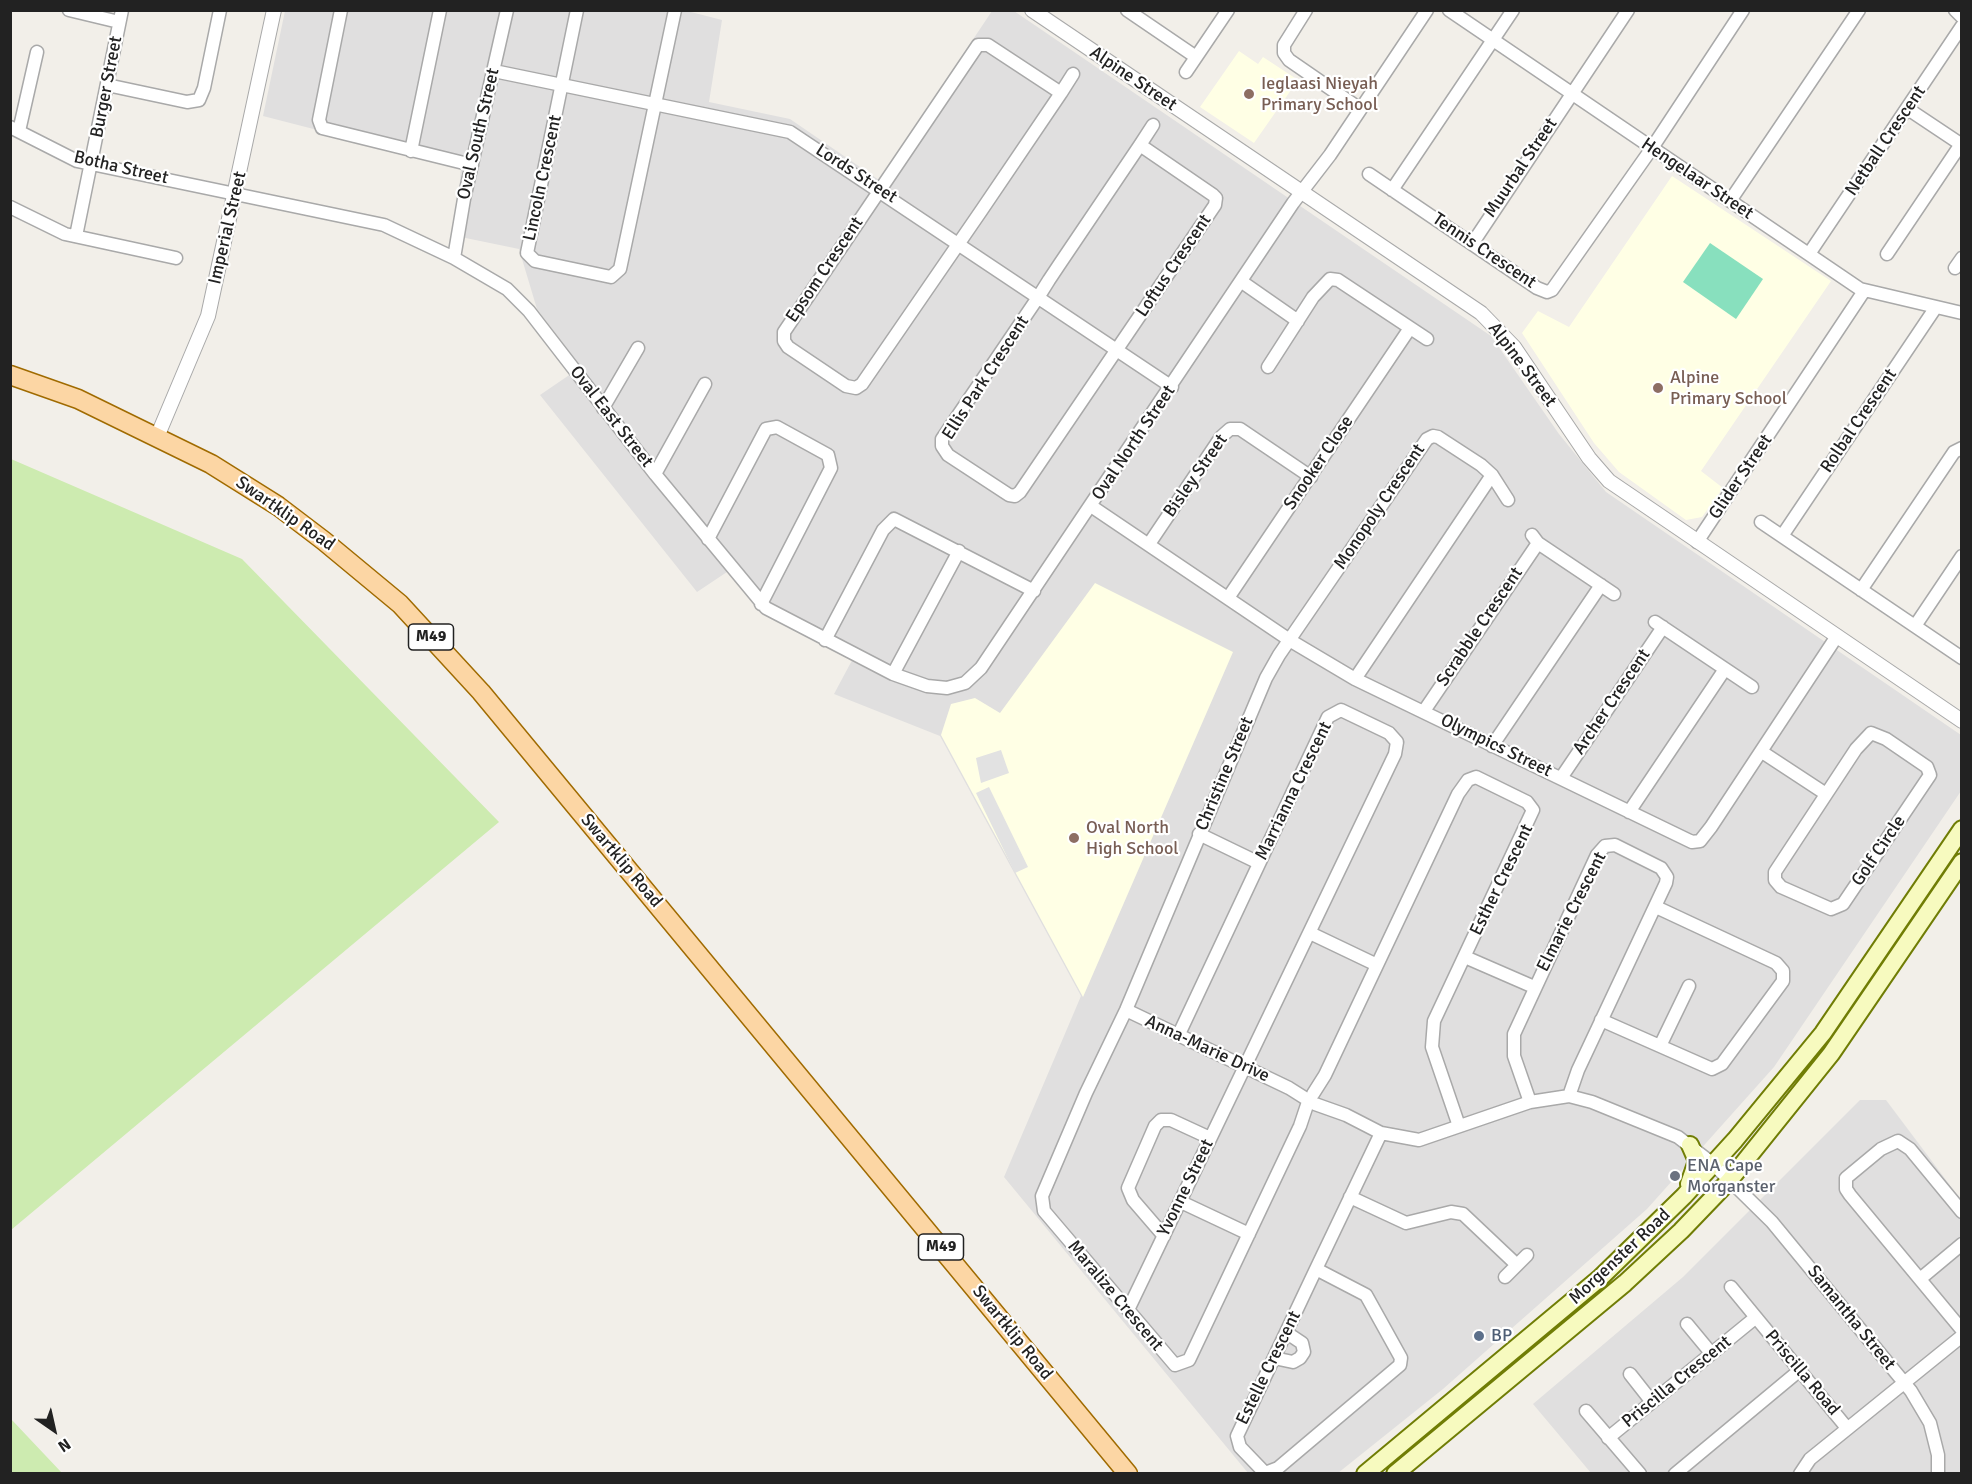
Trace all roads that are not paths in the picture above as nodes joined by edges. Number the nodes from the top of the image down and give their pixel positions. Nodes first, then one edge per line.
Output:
1 (69, 10) edge
2 (220, 10) edge
3 (274, 10) edge
4 (341, 10) edge
5 (440, 10) edge
6 (507, 10) edge
7 (577, 10) edge
8 (675, 10) edge
9 (1032, 10) edge
10 (1127, 10) edge
11 (1228, 10) edge
12 (1306, 10) edge
13 (1427, 10) edge
14 (1449, 10) edge
15 (1513, 10) edge
16 (1628, 10) edge
17 (1743, 10) edge
18 (1859, 10) edge
19 (1955, 10) edge
20 (121, 16) edge
21 (1962, 17) edge
22 (1962, 26) edge
23 (1492, 40) junction
24 (37, 52) dead end
25 (1196, 57) junction
26 (494, 71) junction
27 (1186, 72) dead end
28 (1073, 74) dead end
29 (563, 84) junction
30 (107, 85) junction
31 (1061, 93) junction
32 (1572, 94) junction
33 (655, 105) junction
34 (1360, 109) junction
35 (1908, 109) junction
36 (1153, 125) dead end
37 (15, 129) edge
38 (1140, 145) junction
39 (1961, 145) edge
40 (1652, 148) junction
41 (411, 151) junction
42 (92, 164) junction
43 (472, 165) junction
44 (1369, 174) dead end
45 (880, 189) junction
46 (1392, 190) junction
47 (1303, 192) junction
48 (236, 194) junction
49 (1730, 201) junction
50 (10, 207) edge
51 (76, 236) junction
52 (958, 243) junction
53 (1472, 244) junction
54 (1809, 254) junction
55 (1887, 254) dead end
56 (176, 258) dead end
57 (454, 258) junction
58 (1242, 282) junction
59 (1864, 291) junction
60 (1039, 296) junction
61 (1936, 307) junction
62 (1962, 313) edge
63 (1298, 321) junction
64 (1410, 328) junction
65 (1427, 339) dead end
66 (638, 348) dead end
67 (1119, 350) junction
68 (1268, 367) dead end
69 (10, 375) edge
70 (705, 384) dead end
71 (1172, 387) junction
72 (603, 408) junction
73 (157, 437) junction
74 (1962, 448) edge
75 (655, 474) junction
76 (1492, 475) junction
77 (1311, 477) junction
78 (1508, 500) dead end
79 (1091, 506) junction
80 (1761, 522) dead end
81 (1782, 536) junction
82 (708, 539) junction
83 (1697, 542) junction
84 (1149, 544) junction
85 (958, 550) junction
86 (1962, 556) edge
87 (1601, 585) junction
88 (1861, 590) junction
89 (1034, 591) junction
90 (1614, 594) dead end
91 (1228, 598) junction
92 (761, 603) junction
93 (1915, 626) junction
94 (1837, 636) junction
95 (825, 640) junction
96 (1290, 641) junction
97 (1962, 658) edge
98 (1725, 669) junction
99 (893, 674) junction
100 (1355, 678) junction
101 (956, 686) joint
102 (1752, 687) dead end
103 (1424, 711) junction
104 (1962, 721) edge
105 (1492, 746) junction
106 (1762, 752) junction
107 (1561, 778) junction
108 (1826, 794) junction
109 (1629, 812) junction
110 (1962, 829) edge
111 (1199, 834) junction
112 (1962, 862) edge
113 (1259, 863) junction
114 (1656, 907) junction
115 (1310, 933) junction
116 (1465, 957) junction
117 (1377, 965) junction
118 (1689, 986) dead end
119 (1534, 987) junction
120 (1126, 1010) junction
121 (1601, 1020) junction
122 (1179, 1034) junction
123 (1660, 1046) junction
124 (1246, 1067) junction
125 (1569, 1096) junction
126 (1313, 1099) junction
127 (1530, 1102) junction
128 (1459, 1126) junction
129 (1381, 1133) junction
130 (1210, 1138) junction
131 (1690, 1145) junction
132 (1713, 1164) junction
133 (1730, 1181) junction
134 (1350, 1197) junction
135 (1181, 1202) junction
136 (1670, 1211) junction
137 (1962, 1212) edge
138 (1249, 1234) junction
139 (1164, 1236) junction
140 (1962, 1244) edge
141 (1527, 1255) dead end
142 (1517, 1265) junction
143 (1316, 1269) junction
144 (1505, 1277) dead end
145 (1920, 1279) junction
146 (1731, 1287) dead end
147 (1128, 1310) junction
148 (1755, 1318) junction
149 (1687, 1324) dead end
150 (1962, 1330) edge
151 (1287, 1333) junction
152 (1962, 1336) edge
153 (1711, 1353) junction
154 (1274, 1358) junction
155 (1800, 1370) junction
156 (1630, 1374) dead end
157 (1905, 1383) junction
158 (1652, 1402) junction
159 (1586, 1411) dead end
160 (1847, 1428) junction
161 (1608, 1438) junction
162 (1128, 1473) edge
163 (1365, 1473) edge
164 (1395, 1473) edge
165 (1640, 1473) edge
166 (1675, 1473) edge
167 (1800, 1473) edge
168 (1938, 1473) edge

1 - 20 street
2 - 30 street
3 - 48 street, Imperial Street
4 - 41 street
5 - 41 street
6 - 26 street, Oval South Street
7 - 29 street
8 - 33 street
9 - 47 street, Alpine Street
10 - 25 street
11 - 25 street
12 - 34 street
13 - 34 street, Oval North Street
14 - 23 street, Hengelaar Street
15 - 23 street
16 - 32 street, Muurbal Street
17 - 40 street
18 - 49 street
19 - 21 street
20 - 30 street, Burger Street
22 - 35 street, Netball Crescent
23 - 32 street, Hengelaar Street
23 - 46 street
24 - 37 street
25 - 27 street
26 - 29 street, Lords Street
26 - 43 street, Oval South Street
28 - 31 street, Epsom Crescent
29 - 33 street, Lords Street
29 - 33 street, Lincoln Crescent
30 - 42 street, Burger Street
31 - 45 street, Epsom Crescent
31 - 52 street, Epsom Crescent
32 - 40 street, Hengelaar Street
32 - 53 street, Muurbal Street
33 - 45 street, Lords Street
34 - 47 street, Oval North Street
35 - 39 street
35 - 54 street, Netball Crescent
36 - 38 street
37 - 42 street, Botha Street
38 - 60 street
38 - 67 street, Loftus Crescent
39 - 55 street
40 - 49 street, Hengelaar Street
40 - 53 street, Tennis Crescent
41 - 43 street
42 - 48 street, Botha Street
42 - 51 street, Burger Street
43 - 57 street, Oval South Street
44 - 46 street, Tennis Crescent
45 - 52 street, Lords Street
45 - 52 street, Epsom Crescent
46 - 53 street, Tennis Crescent
47 - 58 street, Oval North Street
47 - 83 street, Alpine Street
48 - 57 street, Oval East Street
48 - 73 street, Imperial Street
49 - 54 street, Hengelaar Street
50 - 51 street
51 - 56 street
52 - 60 street, Lords Street
54 - 59 street, Hengelaar Street
57 - 72 street, Oval East Street
58 - 63 street
58 - 71 street, Oval North Street
59 - 61 street, Hengelaar Street
59 - 83 street, Glider Street
60 - 67 street, Lords Street
60 - 67 street, Ellis Park Crescent
61 - 62 street, Hengelaar Street
61 - 81 street, Rolbal Crescent
63 - 64 street
63 - 68 street
64 - 65 street
64 - 77 street, Snooker Close
66 - 72 street
67 - 71 street, Lords Street
69 - 73 main road, Swartklip Road / M49
70 - 75 street
71 - 79 street, Oval North Street
72 - 75 street, Oval East Street
73 - 162 main road, Swartklip Road / M49
74 - 88 street
75 - 82 street, Oval East Street
76 - 78 street, Monopoly Crescent
76 - 96 street, Monopoly Crescent
76 - 100 street
77 - 84 street, Bisley Street
77 - 91 street, Snooker Close
79 - 84 street, Olympics Street
79 - 89 street, Oval North Street
80 - 81 street
81 - 88 street
82 - 92 street, Oval East Street
82 - 92 street
83 - 94 street, Alpine Street
84 - 91 street, Olympics Street
85 - 89 street
85 - 95 street
85 - 99 street
86 - 93 street
87 - 90 street, Scrabble Crescent
87 - 103 street, Scrabble Crescent
87 - 105 street
88 - 93 street
89 - 101 street, Oval North Street
91 - 96 street, Olympics Street
92 - 95 street, Oval East Street
93 - 97 street
94 - 104 street, Alpine Street
94 - 106 street, Olympics Street
95 - 99 street, Oval East Street
96 - 100 street, Olympics Street
96 - 111 street, Christine Street
98 - 102 street, Archer Crescent
98 - 107 street, Archer Crescent
98 - 109 street
99 - 101 street, Oval East Street
100 - 103 street, Olympics Street
103 - 105 street, Olympics Street
105 - 107 street, Olympics Street
106 - 108 street
106 - 109 street, Olympics Street
107 - 109 street, Olympics Street
108 - 108 street, Golf Circle
110 - 132 main road, Morgenster Road
111 - 113 street
111 - 120 street, Christine Street
112 - 133 main road, Morgenster Road
113 - 115 street, Marrianna Crescent
113 - 122 street, Marrianna Crescent
114 - 119 street, Elmarie Crescent
114 - 121 street, Elmarie Crescent
114 - 123 street
115 - 117 street
115 - 124 street, Marrianna Crescent
116 - 117 street, Esther Crescent
116 - 119 street
116 - 128 street, Esther Crescent
117 - 126 street, Esther Crescent
118 - 123 street
119 - 127 street, Elmarie Crescent
120 - 122 street, Anna-Marie Drive
120 - 147 street, Maralize Crescent
121 - 123 street
121 - 125 street, Elmarie Crescent
122 - 124 street, Anna-Marie Drive
124 - 126 street, Anna-Marie Drive
124 - 130 street, Yvonne Street
125 - 127 street, Anna-Marie Drive
125 - 131 street, Anna-Marie Drive
126 - 129 street, Anna-Marie Drive
126 - 138 street, Maralize Crescent
127 - 128 street, Anna-Marie Drive
128 - 129 street, Anna-Marie Drive
129 - 134 street, Estelle Crescent
130 - 135 street, Yvonne Street
130 - 139 street
131 - 132 street, Anna-Marie Drive
131 - 136 main road
132 - 133 street, Samantha Street
132 - 136 main road, Morgenster Road
133 - 157 street, Samantha Street
133 - 164 main road, Morgenster Road
134 - 142 street
134 - 143 street, Estelle Crescent
135 - 138 street
135 - 139 street, Yvonne Street
136 - 163 main road, Morgenster Road
137 - 145 street
138 - 147 street, Maralize Crescent
139 - 147 street, Yvonne Street
140 - 145 street
141 - 142 street
142 - 144 street
143 - 151 street, Estelle Crescent
143 - 154 street, Estelle Crescent
145 - 150 street
146 - 148 street, Priscilla Road
148 - 153 street, Priscilla Crescent
148 - 155 street, Priscilla Road
149 - 153 street
151 - 154 street, Estelle Crescent
151 - 154 street
152 - 157 street
153 - 158 street, Priscilla Crescent
155 - 160 street, Priscilla Road
155 - 166 street
156 - 158 street
157 - 160 street
157 - 168 street, Samantha Street
158 - 161 street, Priscilla Crescent
159 - 161 street
160 - 167 street
161 - 165 street, Priscilla Crescent

